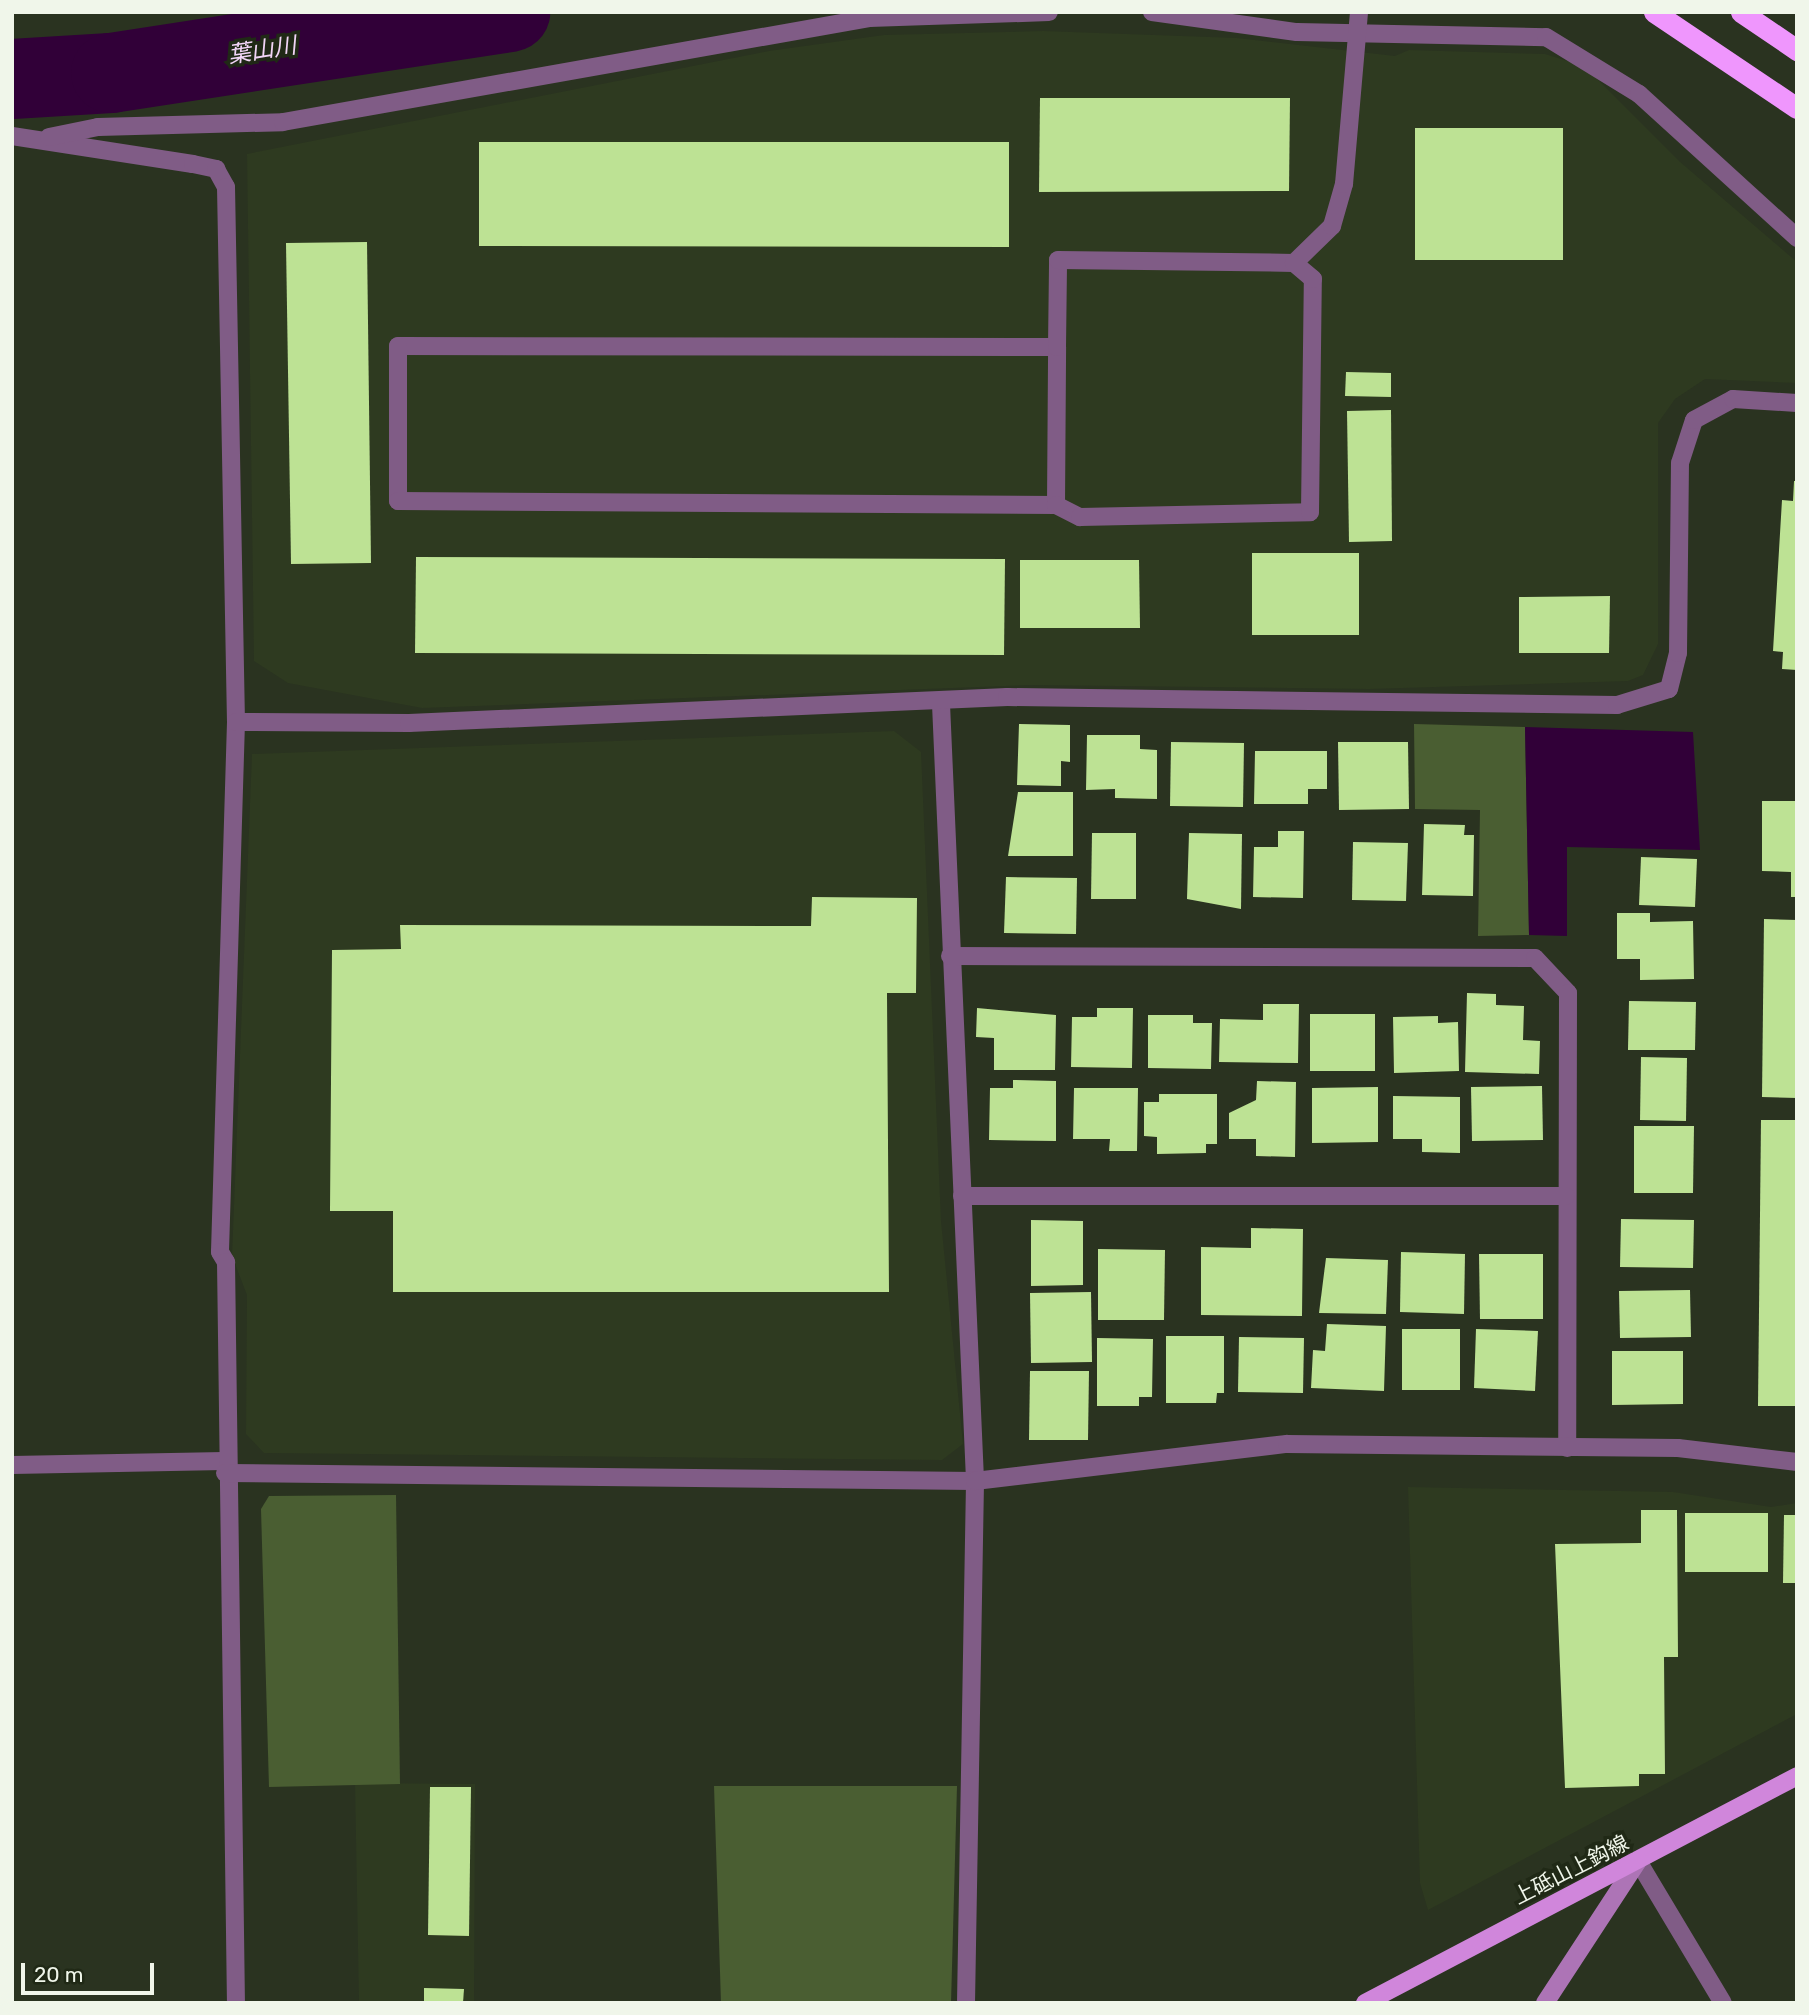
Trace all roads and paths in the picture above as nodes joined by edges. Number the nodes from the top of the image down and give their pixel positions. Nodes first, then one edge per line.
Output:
1 (1049, 12) edge
2 (1152, 12) edge
3 (1359, 12) edge
4 (1654, 12) edge
5 (1741, 12) edge
6 (1357, 34) junction
7 (1797, 50) edge
8 (1797, 108) edge
9 (12, 136) edge
10 (46, 137) junction
11 (1797, 238) edge
12 (1294, 263) junction
13 (1057, 348) junction
14 (1797, 403) edge
15 (1056, 505) junction
16 (941, 704) junction
17 (236, 722) junction
18 (950, 956) junction
19 (962, 1196) junction
20 (1566, 1196) junction
21 (1567, 1448) junction
22 (1797, 1462) edge
23 (12, 1465) edge
24 (224, 1467) junction
25 (975, 1481) junction
26 (1797, 1776) edge
27 (1638, 1861) junction
28 (236, 2003) edge
29 (966, 2003) edge
30 (1365, 2003) edge
31 (1545, 2003) edge
32 (1723, 2003) edge

1 - 10 street
2 - 6 street
3 - 6 street
4 - 8 highway
5 - 7 highway
6 - 11 street
6 - 12 street
9 - 10 street
10 - 17 street
12 - 13 street
12 - 15 street
13 - 15 street
13 - 15 street
14 - 16 street
16 - 17 street
16 - 18 street
17 - 24 street
18 - 19 street
18 - 20 street
19 - 20 street
19 - 25 street
20 - 21 street
21 - 22 street
21 - 25 street
23 - 24 street
24 - 25 street
24 - 28 street
25 - 29 street
26 - 27 main road, 上砥山上鈎線
27 - 30 main road, 上砥山上鈎線
27 - 31 main road
27 - 32 street

